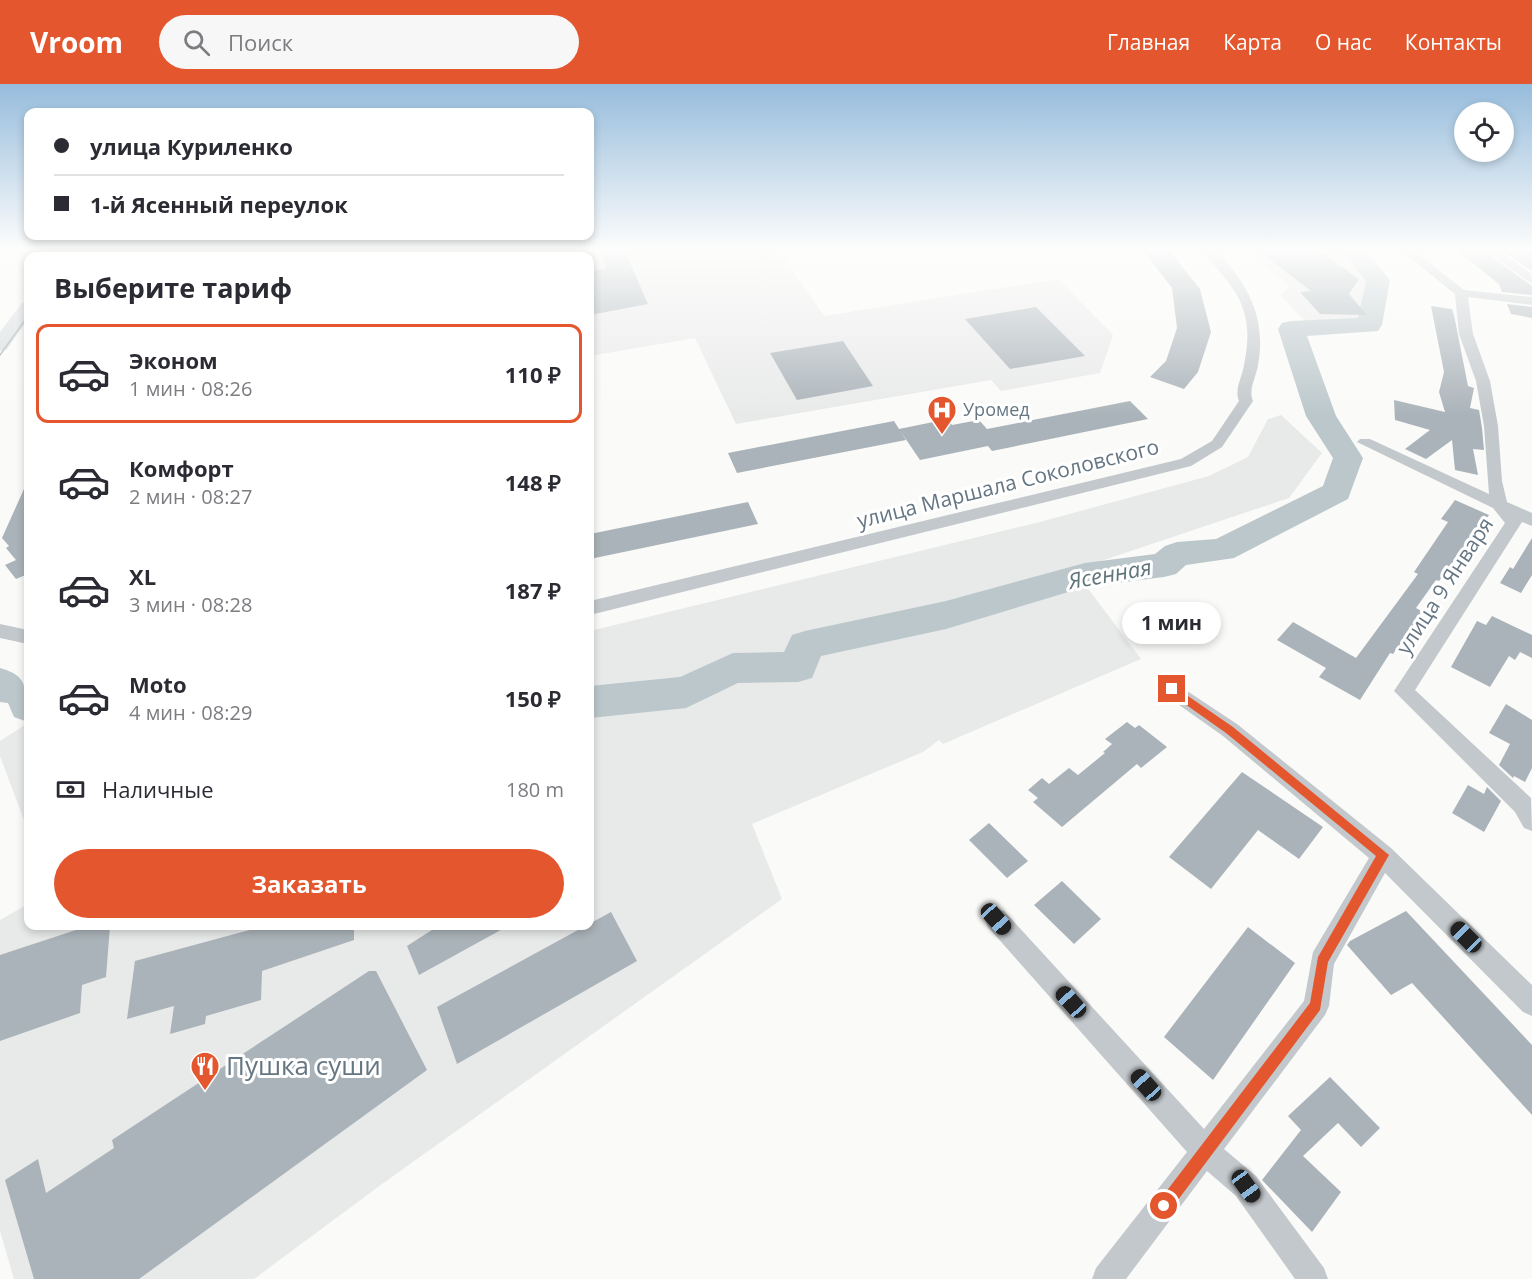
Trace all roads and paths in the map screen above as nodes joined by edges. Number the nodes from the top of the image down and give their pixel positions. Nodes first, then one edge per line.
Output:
1 (1247, 305) edge
2 (1462, 305) edge
3 (24, 312) edge
4 (0, 345) edge
5 (1365, 442) dead end
6 (1500, 506) junction
7 (1532, 520) edge
8 (594, 607) edge
9 (0, 631) edge
10 (24, 636) edge
11 (1172, 689) dead end
12 (1529, 806) edge
13 (1383, 855) junction
14 (996, 919) dead end
15 (1532, 1003) edge
16 (1206, 1152) junction
17 (1107, 1279) edge
18 (1313, 1279) edge

1 - 8 street, улица Маршала Соколовского
2 - 6 street, улица 9 Января
3 - 4 main road
5 - 6 street
6 - 7 street
6 - 12 street, улица 9 Января
9 - 10 street
11 - 13 street
13 - 15 street
13 - 16 street
14 - 16 street
16 - 17 street
16 - 18 street

